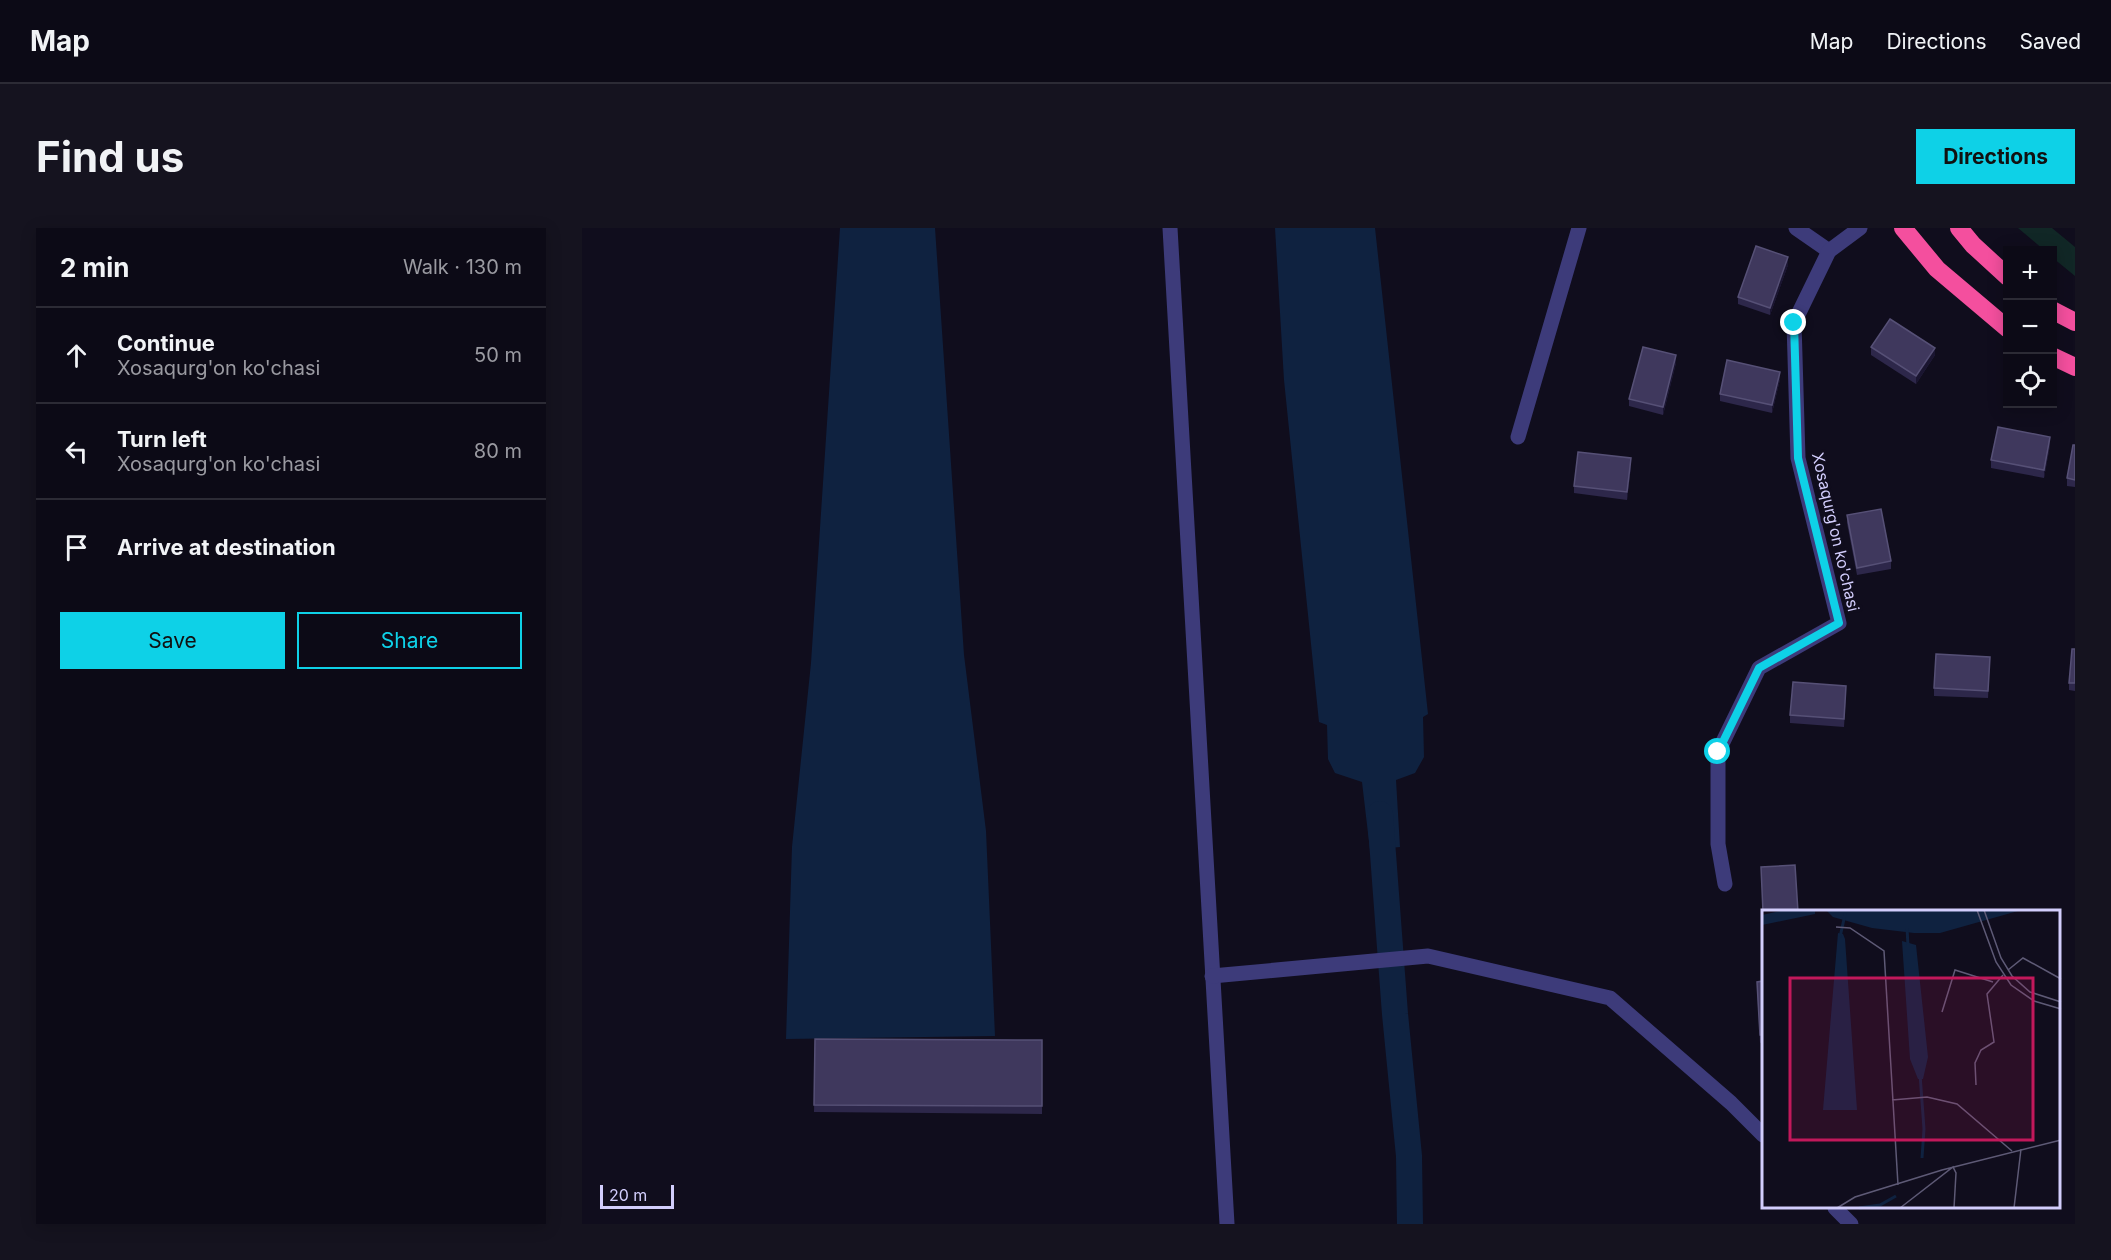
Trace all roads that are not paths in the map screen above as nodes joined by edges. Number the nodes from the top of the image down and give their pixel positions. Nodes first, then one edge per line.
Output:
1 (1170, 228) edge
2 (1580, 228) edge
3 (1796, 228) edge
4 (1860, 228) edge
5 (1903, 228) edge
6 (1959, 228) edge
7 (1829, 251) junction
8 (2003, 273) edge
9 (2057, 313) edge
10 (2075, 322) edge
11 (2003, 326) edge
12 (2057, 358) edge
13 (2075, 367) edge
14 (1518, 437) dead end
15 (1725, 884) dead end
16 (1212, 976) junction
17 (1762, 1135) edge
18 (1836, 1209) edge
19 (1227, 1224) edge
20 (1851, 1224) edge

1 - 16 street
2 - 14 street
3 - 7 street
4 - 7 street, Xosaqurg'on ko'chasi
5 - 11 highway
6 - 8 highway
7 - 15 street, Xosaqurg'on ko'chasi
9 - 10 highway
12 - 13 highway
16 - 17 street
16 - 19 street
18 - 20 street

